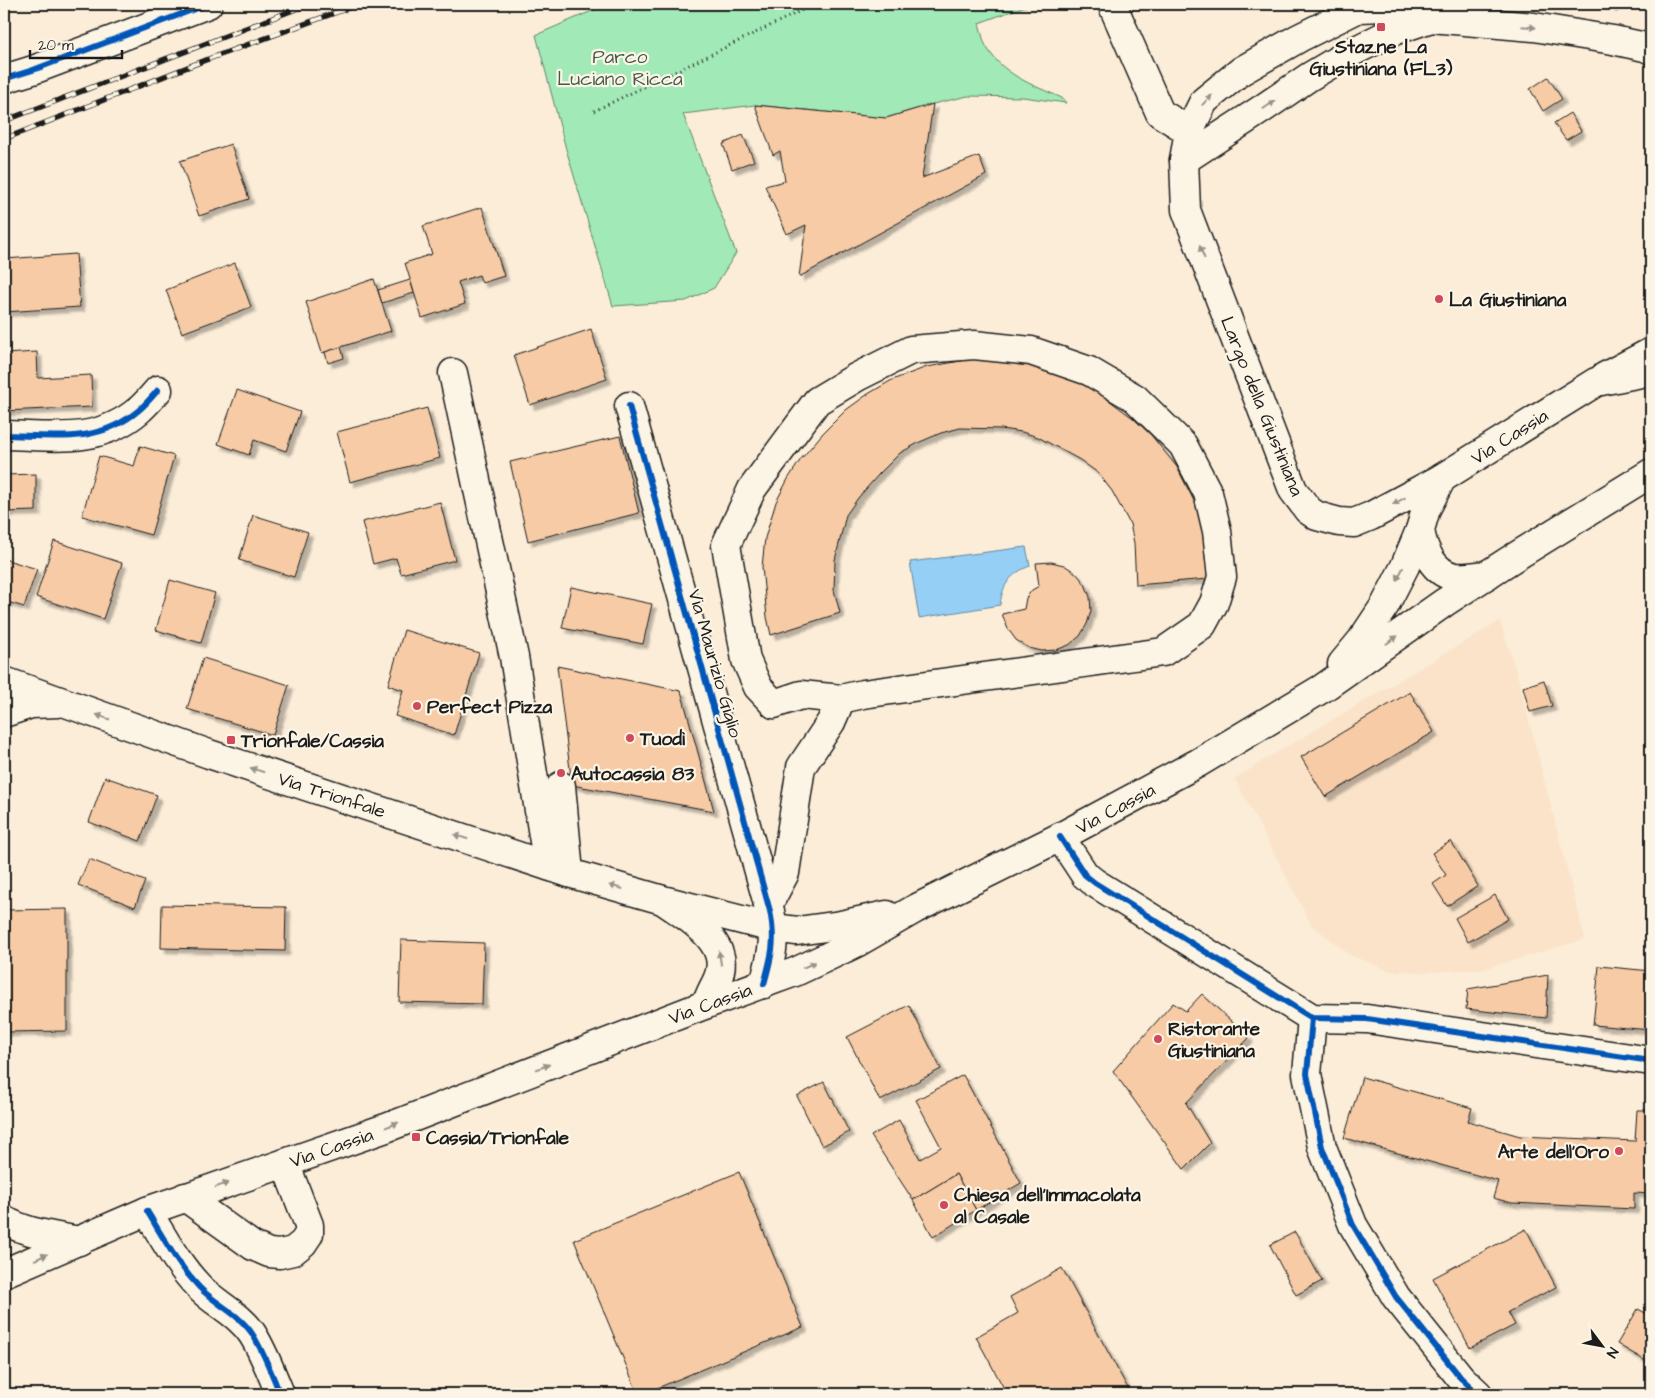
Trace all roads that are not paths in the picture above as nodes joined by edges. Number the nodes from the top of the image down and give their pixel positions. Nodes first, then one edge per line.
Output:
1 (208, 4) edge
2 (1112, 4) edge
3 (1430, 18) junction
4 (1651, 50) edge
5 (4, 79) edge
6 (1189, 130) junction
7 (1184, 160) junction
8 (1651, 352) edge
9 (453, 373) dead end
10 (1644, 375) edge
11 (1596, 382) junction
12 (158, 390) dead end
13 (629, 406) dead end
14 (4, 435) edge
15 (1651, 474) edge
16 (1442, 478) junction
17 (1420, 530) junction
18 (1487, 575) junction
19 (4, 680) edge
20 (1323, 688) junction
21 (841, 700) junction
22 (65, 703) junction
23 (4, 713) edge
24 (561, 786) dead end
25 (1060, 837) junction
26 (558, 869) junction
27 (662, 900) junction
28 (915, 909) junction
29 (771, 916) junction
30 (764, 984) junction
31 (707, 1004) junction
32 (1312, 1018) junction
33 (1651, 1061) edge
34 (284, 1163) junction
35 (185, 1198) junction
36 (147, 1211) junction
37 (4, 1220) edge
38 (79, 1241) junction
39 (4, 1273) edge
40 (280, 1394) edge
41 (1478, 1394) edge

1 - 5 main road
2 - 6 main road
3 -> 4 main road, Largo della Giustiniana
6 -> 3 main road, Largo della Giustiniana
7 -> 3 main road, Largo della Giustiniana
6 - 7 main road, Largo della Giustiniana
16 -> 7 main road, Largo della Giustiniana
8 - 11 main road
9 - 26 main road
10 - 11 main road, Via Cassia
11 - 16 main road, Via Cassia
12 - 14 main road
13 - 29 main road, Via Maurizio Giglio
15 - 18 main road, Via Cassia
16 - 17 main road, Via Cassia
17 - 18 main road, Via Cassia
17 -> 20 main road, Via Cassia
20 -> 18 main road, Via Cassia
19 - 22 main road, Via Trionfale
20 - 25 main road, Via Cassia
21 - 21 main road
21 - 29 main road
22 - 23 main road
26 -> 22 main road, Via Trionfale
24 - 26 main road
25 - 28 main road, Via Cassia
25 - 32 main road
27 -> 26 main road, Via Trionfale
27 - 29 main road, Via Trionfale
31 -> 27 main road, Via Trionfale
28 - 29 main road, Via Trionfale
30 -> 28 main road, Via Cassia
29 - 30 main road
30 - 31 main road, Via Cassia
34 -> 31 main road, Via Cassia
32 - 33 main road
32 - 41 main road
35 -> 34 main road, Via Cassia
34 - 35 main road
35 - 36 main road, Via Cassia
36 - 38 main road, Via Cassia
36 - 40 main road
37 - 38 main road
39 -> 38 main road, Via Cassia

